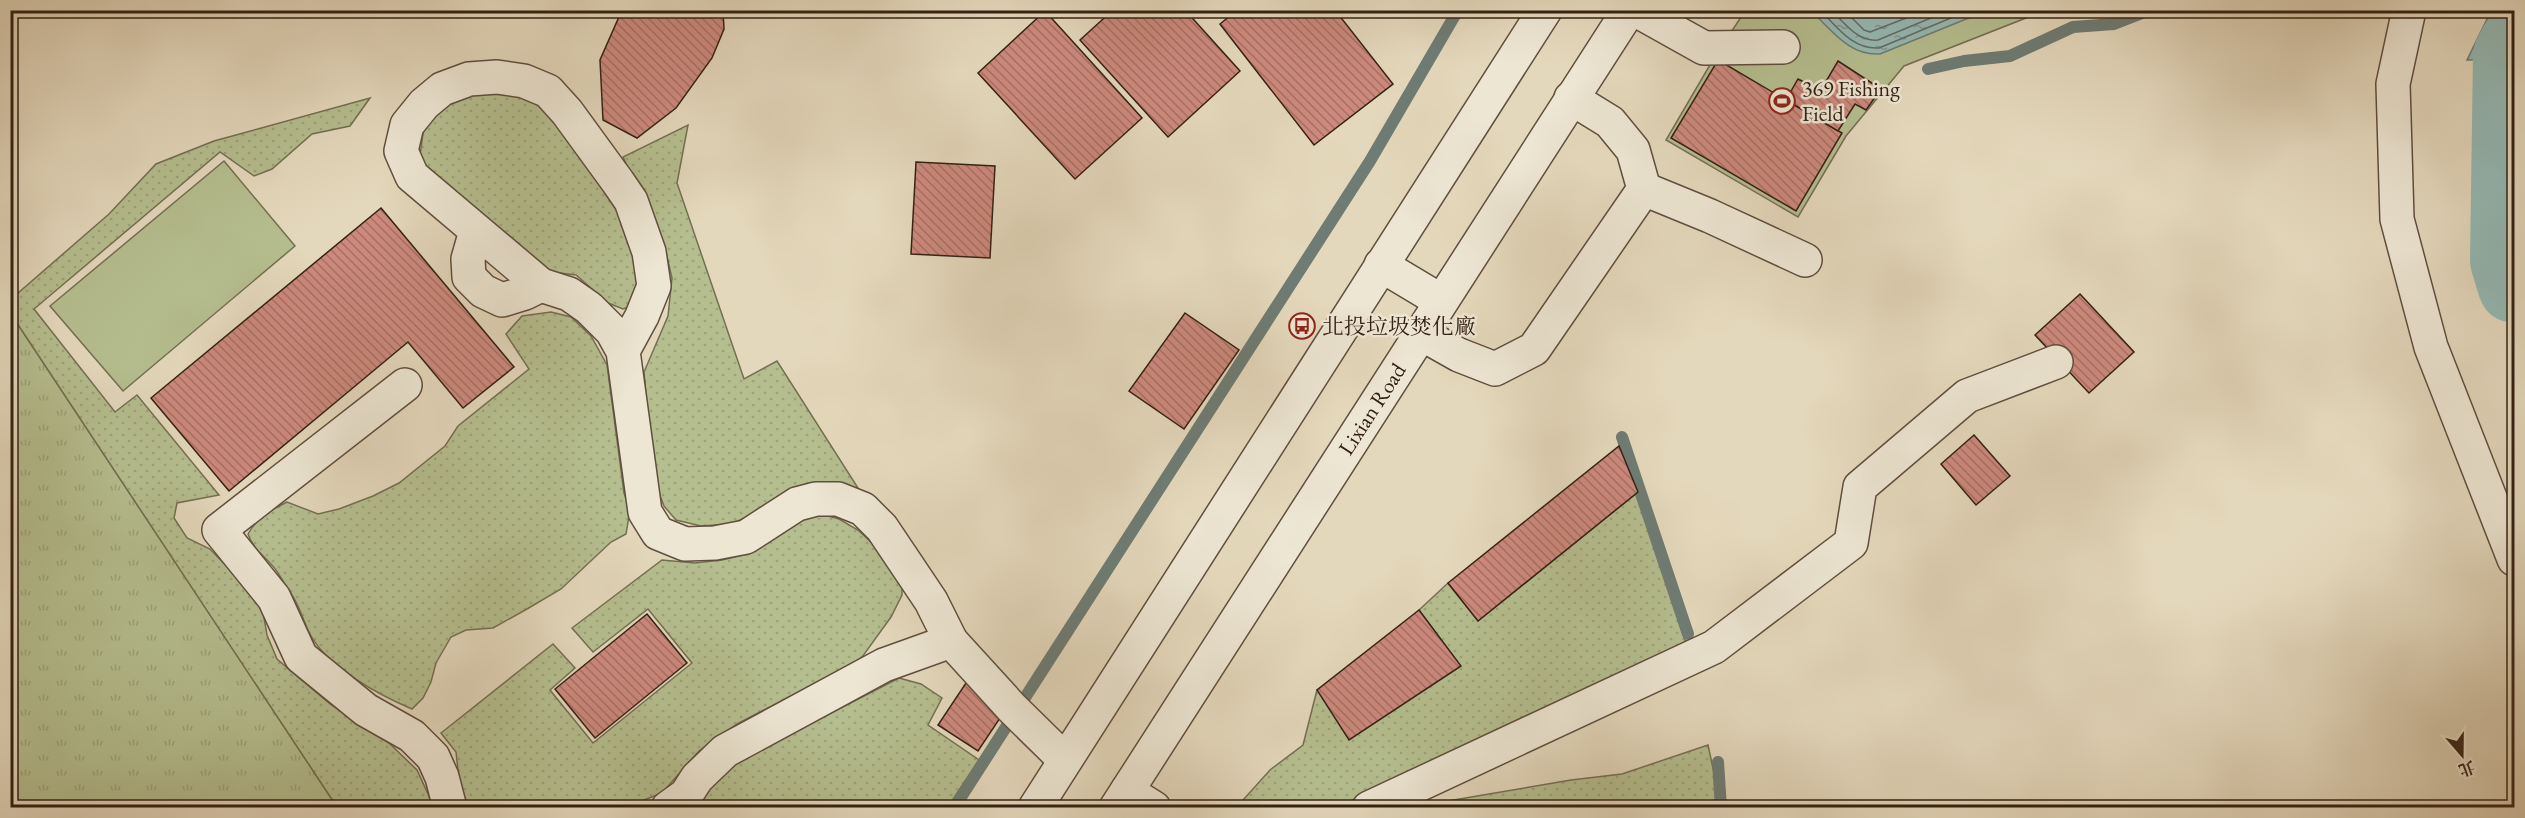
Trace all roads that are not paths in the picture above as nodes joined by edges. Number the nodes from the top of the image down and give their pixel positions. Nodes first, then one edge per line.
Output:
1 (1545, 10) edge
2 (1629, 10) edge
3 (1636, 10) edge
4 (2409, 10) edge
5 (1782, 47) dead end
6 (1571, 98) junction
7 (1644, 189) junction
8 (1805, 260) dead end
9 (1382, 265) junction
10 (1441, 301) junction
11 (1420, 333) junction
12 (623, 351) junction
13 (2056, 362) dead end
14 (405, 385) dead end
15 (2514, 559) edge
16 (951, 640) junction
17 (1065, 760) junction
18 (1132, 802) edge
19 (450, 807) edge
20 (668, 807) edge
21 (1035, 807) edge
22 (1369, 807) edge

1 - 9 street
2 - 6 street, Lixian Road
3 - 5 street
4 - 15 street
6 - 7 street
6 - 10 street, Lixian Road
7 - 8 street
7 - 11 street
9 - 10 street
9 - 17 street
10 - 11 street, Lixian Road
11 - 18 street, Lixian Road
12 - 12 street
12 - 16 street
13 - 22 street
14 - 19 street
16 - 17 street
16 - 20 street
17 - 21 street

